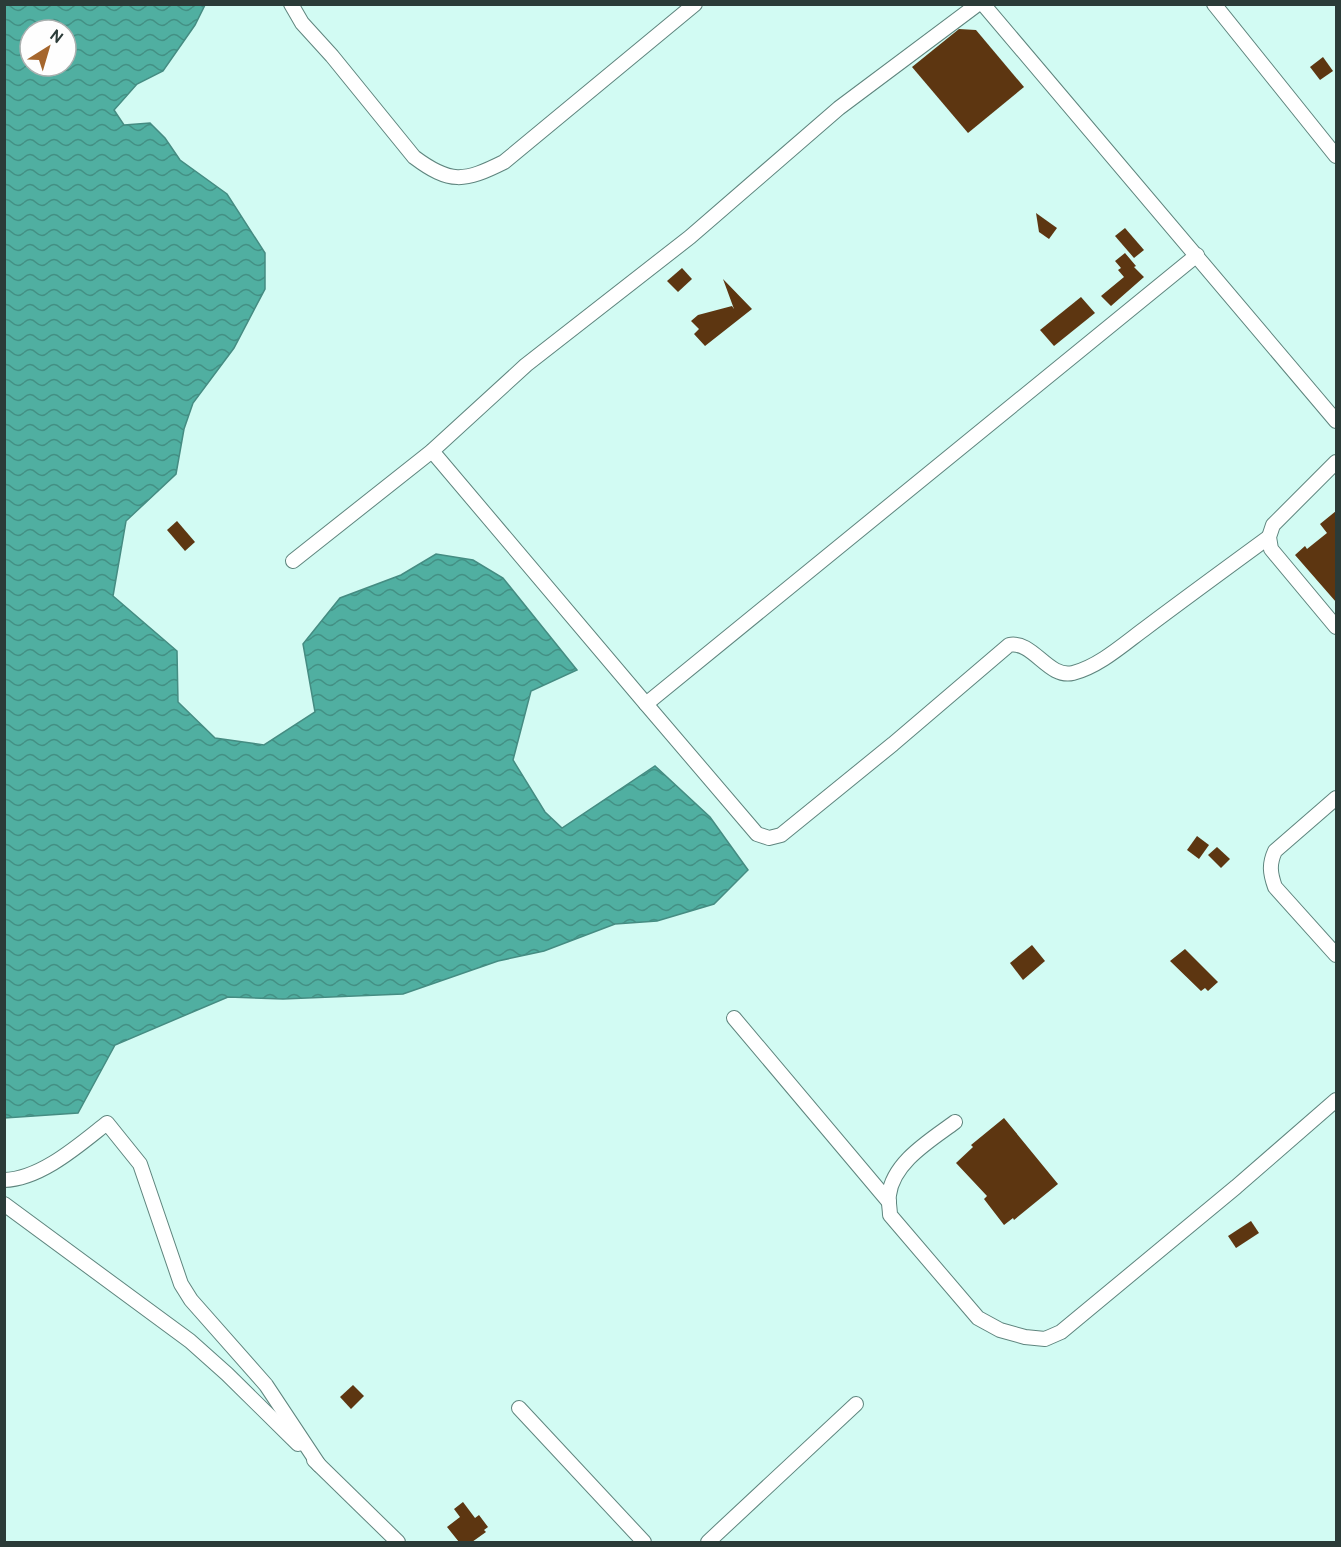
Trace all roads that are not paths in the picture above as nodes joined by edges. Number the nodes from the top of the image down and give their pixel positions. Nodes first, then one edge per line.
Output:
1 (291, 4) edge
2 (695, 4) edge
3 (980, 4) edge
4 (1214, 4) edge
5 (1336, 156) edge
6 (1197, 255) junction
7 (1336, 421) edge
8 (432, 451) junction
9 (1336, 462) edge
10 (1269, 537) junction
11 (293, 561) dead end
12 (1336, 627) edge
13 (646, 704) junction
14 (1336, 798) edge
15 (1336, 955) edge
16 (734, 1017) dead end
17 (1336, 1100) edge
18 (955, 1122) dead end
19 (4, 1180) edge
20 (889, 1202) junction
21 (4, 1203) edge
22 (856, 1404) dead end
23 (519, 1408) dead end
24 (319, 1465) junction
25 (398, 1542) edge
26 (644, 1542) edge
27 (708, 1542) edge

1 - 2 street
3 - 6 street
3 - 8 street
4 - 5 street
6 - 7 street
6 - 13 street
8 - 11 street
8 - 13 street
9 - 10 street
10 - 12 street
10 - 13 street
14 - 15 street
16 - 20 street
17 - 20 street
18 - 20 street
19 - 24 street
21 - 24 street
22 - 27 street
23 - 26 street
24 - 25 street

